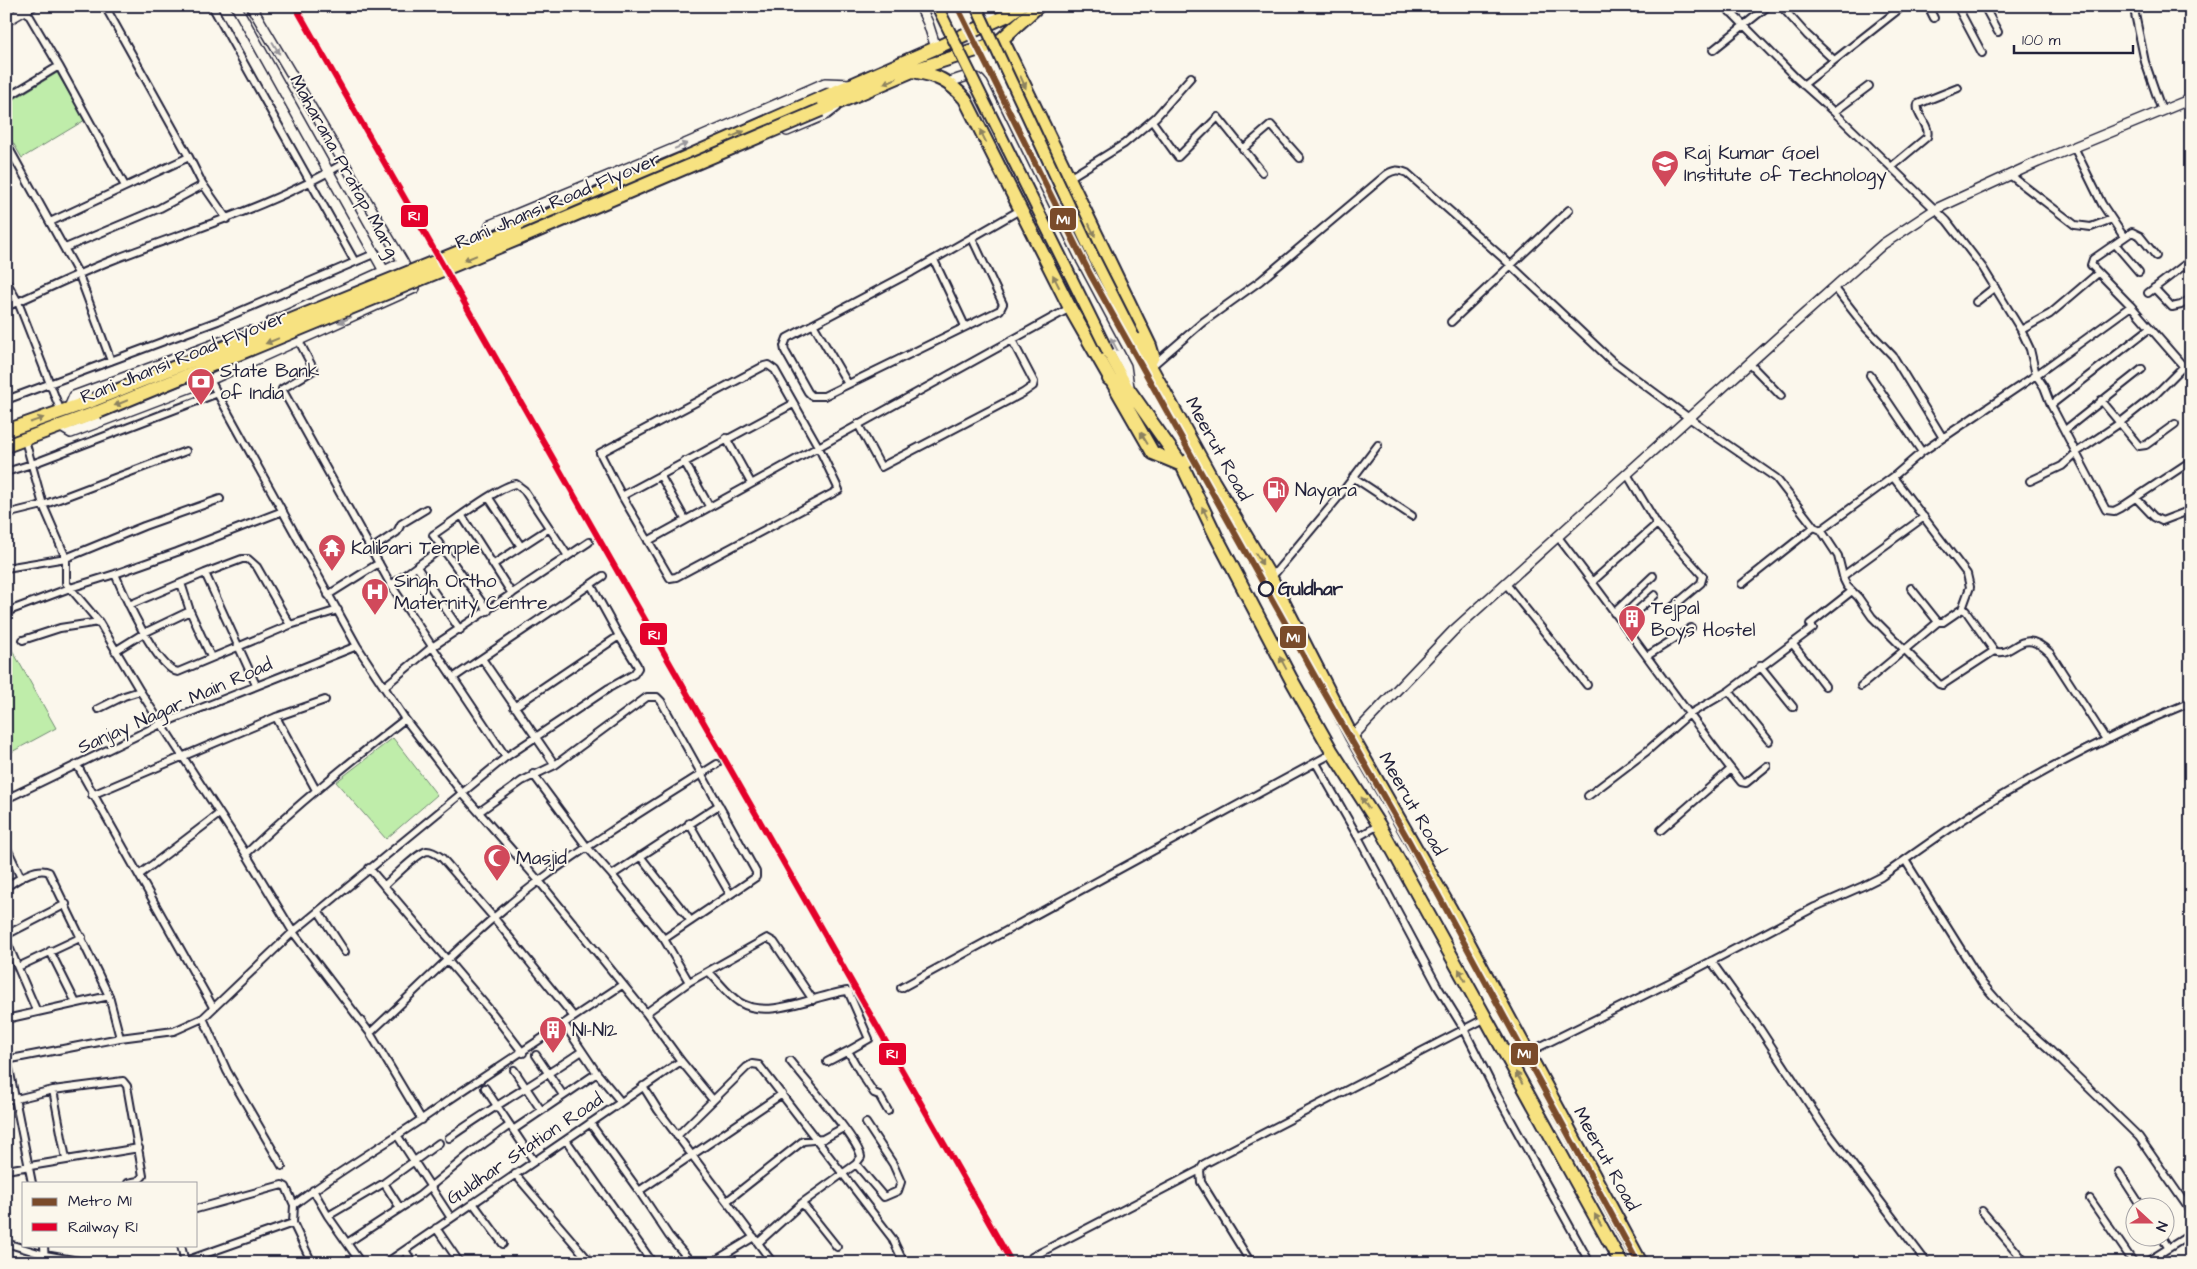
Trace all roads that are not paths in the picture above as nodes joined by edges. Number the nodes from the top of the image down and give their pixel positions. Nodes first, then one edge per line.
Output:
1 (105, 6) edge
2 (212, 6) edge
3 (236, 6) edge
4 (251, 6) edge
5 (920, 6) edge
6 (937, 6) edge
7 (942, 6) edge
8 (976, 6) edge
9 (988, 6) edge
10 (1020, 6) edge
11 (1038, 6) edge
12 (1725, 6) edge
13 (1737, 6) edge
14 (1768, 6) edge
15 (1781, 6) edge
16 (1903, 6) edge
17 (1928, 6) edge
18 (1957, 6) edge
19 (1984, 6) edge
20 (2136, 6) edge
21 (29, 8) edge
22 (1730, 12) junction
23 (1934, 18) dead end
24 (6, 21) edge
25 (994, 22) junction
26 (928, 23) junction
27 (1744, 25) junction
28 (1998, 32) dead end
29 (1002, 39) junction
30 (986, 47) junction
31 (936, 48) junction
32 (1713, 50) dead end
33 (1982, 53) dead end
34 (1834, 60) junction
35 (1015, 65) junction
36 (59, 66) junction
37 (912, 71) junction
38 (999, 75) junction
39 (1191, 77) dead end
40 (948, 83) junction
41 (851, 84) junction
42 (1803, 85) junction
43 (1869, 86) dead end
44 (1958, 88) dead end
45 (6, 98) edge
46 (2191, 98) edge
47 (847, 99) junction
48 (821, 104) junction
49 (2162, 111) junction
50 (1834, 112) junction
51 (1152, 121) junction
52 (6, 143) edge
53 (2074, 147) junction
54 (1243, 149) junction
55 (189, 157) junction
56 (1300, 158) dead end
57 (344, 163) junction
58 (1891, 167) junction
59 (329, 172) junction
60 (1262, 172) dead end
61 (2010, 175) junction
62 (1068, 178) junction
63 (312, 182) junction
64 (203, 185) junction
65 (125, 186) junction
66 (1936, 209) junction
67 (1020, 210) junction
68 (1569, 210) dead end
69 (226, 219) junction
70 (2112, 219) junction
71 (50, 222) junction
72 (2124, 237) junction
73 (972, 238) junction
74 (2115, 244) junction
75 (65, 248) junction
76 (376, 254) junction
77 (2156, 256) dead end
78 (934, 260) junction
79 (2191, 260) edge
80 (355, 262) junction
81 (403, 262) junction
82 (1511, 265) junction
83 (384, 271) junction
84 (2138, 272) dead end
85 (2097, 274) junction
86 (80, 275) junction
87 (6, 281) edge
88 (1834, 287) junction
89 (1995, 287) junction
90 (2154, 288) junction
91 (2148, 292) dead end
92 (2191, 298) edge
93 (18, 302) junction
94 (1976, 302) dead end
95 (2131, 306) junction
96 (6, 307) edge
97 (1070, 308) junction
98 (1451, 322) dead end
99 (813, 324) junction
100 (964, 326) junction
101 (2149, 329) junction
102 (2021, 330) junction
103 (1012, 340) junction
104 (299, 341) junction
105 (111, 361) junction
106 (1749, 363) junction
107 (1150, 365) junction
108 (2184, 366) junction
109 (2142, 369) dead end
110 (2036, 374) junction
111 (1870, 375) dead end
112 (2191, 375) edge
113 (1109, 379) junction
114 (210, 380) junction
115 (51, 383) junction
116 (848, 384) junction
117 (1129, 390) junction
118 (218, 393) junction
119 (1781, 396) dead end
120 (6, 400) edge
121 (2101, 400) junction
122 (793, 404) junction
123 (2051, 405) junction
124 (96, 406) junction
125 (65, 411) junction
126 (1689, 418) junction
127 (2119, 423) junction
128 (858, 424) junction
129 (2175, 424) dead end
130 (61, 427) junction
131 (2065, 430) junction
132 (6, 431) edge
133 (726, 438) junction
134 (1943, 438) junction
135 (25, 440) junction
136 (1378, 445) dead end
137 (6, 446) edge
138 (818, 446) junction
139 (186, 451) dead end
140 (1922, 452) junction
141 (2077, 452) junction
142 (1198, 454) junction
143 (684, 461) junction
144 (2191, 461) edge
145 (32, 464) junction
146 (1182, 465) junction
147 (6, 472) edge
148 (1627, 474) junction
149 (660, 475) junction
150 (1353, 477) junction
151 (1893, 478) junction
152 (2030, 481) dead end
153 (750, 483) junction
154 (622, 496) junction
155 (220, 498) dead end
156 (488, 498) junction
157 (2136, 498) junction
158 (43, 506) junction
159 (709, 506) junction
160 (426, 508) dead end
161 (2191, 510) edge
162 (283, 511) junction
163 (6, 514) edge
164 (462, 516) junction
165 (1412, 516) dead end
166 (1924, 517) junction
167 (685, 519) junction
168 (1656, 524) junction
169 (1817, 528) junction
170 (548, 529) junction
171 (1558, 537) junction
172 (648, 541) junction
173 (589, 542) dead end
174 (520, 546) junction
175 (442, 548) junction
176 (370, 550) junction
177 (568, 556) junction
178 (66, 558) junction
179 (378, 563) junction
180 (494, 564) junction
181 (417, 567) junction
182 (6, 568) edge
183 (205, 573) junction
184 (115, 574) junction
185 (603, 576) dead end
186 (1653, 576) dead end
187 (1843, 576) junction
188 (1271, 578) junction
189 (1592, 582) junction
190 (181, 583) junction
191 (1506, 584) junction
192 (1742, 584) dead end
193 (391, 585) junction
194 (591, 585) junction
195 (70, 588) junction
196 (1912, 588) dead end
197 (1852, 591) junction
198 (512, 594) junction
199 (328, 595) junction
200 (1655, 596) dead end
201 (129, 605) junction
202 (1962, 609) junction
203 (338, 610) junction
204 (1669, 610) dead end
205 (190, 611) junction
206 (488, 611) junction
207 (6, 612) edge
208 (1614, 613) junction
209 (99, 622) junction
210 (1938, 622) junction
211 (1622, 623) junction
212 (290, 625) junction
213 (1692, 628) dead end
214 (460, 630) junction
215 (144, 633) junction
216 (619, 636) junction
217 (24, 640) dead end
218 (1792, 643) junction
219 (237, 646) junction
220 (358, 646) junction
221 (432, 647) junction
222 (1905, 650) junction
223 (115, 651) junction
224 (1994, 652) junction
225 (1647, 656) junction
226 (212, 657) junction
227 (483, 660) junction
228 (1760, 666) junction
229 (453, 678) junction
230 (256, 685) junction
231 (1587, 685) dead end
232 (385, 686) junction
233 (1825, 686) dead end
234 (1861, 686) dead end
235 (140, 691) junction
236 (1729, 691) junction
237 (325, 700) dead end
238 (2191, 702) edge
239 (514, 707) junction
240 (1793, 707) dead end
241 (98, 709) dead end
242 (1688, 715) junction
243 (276, 717) junction
244 (405, 719) junction
245 (161, 724) junction
246 (1352, 737) junction
247 (534, 738) junction
248 (2105, 738) junction
249 (1769, 741) dead end
250 (1333, 753) junction
251 (182, 756) junction
252 (506, 757) junction
253 (1316, 763) junction
254 (717, 764) dead end
255 (77, 765) junction
256 (554, 765) junction
257 (1767, 766) dead end
258 (1731, 769) junction
259 (533, 774) junction
260 (701, 774) junction
261 (316, 790) junction
262 (92, 794) junction
263 (462, 794) junction
264 (1588, 796) dead end
265 (6, 799) edge
266 (718, 805) junction
267 (479, 812) junction
268 (218, 814) junction
269 (689, 822) junction
270 (1379, 825) junction
271 (1661, 830) dead end
272 (1358, 837) junction
273 (6, 846) edge
274 (587, 848) junction
275 (246, 854) junction
276 (640, 856) junction
277 (1905, 860) junction
278 (369, 868) junction
279 (139, 875) junction
280 (612, 875) junction
281 (21, 878) junction
282 (539, 881) junction
283 (384, 886) junction
284 (6, 887) edge
285 (730, 894) junction
286 (66, 904) junction
287 (319, 912) junction
288 (494, 918) junction
289 (691, 921) junction
290 (293, 932) junction
291 (6, 935) edge
292 (82, 937) junction
293 (664, 939) junction
294 (6, 940) edge
295 (50, 951) junction
296 (345, 952) dead end
297 (448, 960) junction
298 (1711, 961) junction
299 (18, 967) junction
300 (709, 972) junction
301 (689, 982) junction
302 (622, 985) junction
303 (901, 988) dead end
304 (109, 996) junction
305 (813, 1000) junction
306 (76, 1004) junction
307 (213, 1007) junction
308 (37, 1012) junction
309 (646, 1013) junction
310 (574, 1017) junction
311 (203, 1018) junction
312 (1486, 1018) junction
313 (6, 1019) edge
314 (564, 1024) junction
315 (1464, 1029) junction
316 (370, 1033) junction
317 (120, 1038) junction
318 (848, 1050) junction
319 (582, 1051) junction
320 (523, 1053) junction
321 (1527, 1053) junction
322 (536, 1056) dead end
323 (7, 1058) edge
324 (681, 1061) junction
325 (790, 1061) dead end
326 (827, 1062) dead end
327 (514, 1070) dead end
328 (598, 1073) junction
329 (549, 1074) junction
330 (643, 1086) junction
331 (486, 1088) dead end
332 (527, 1089) junction
333 (52, 1090) junction
334 (782, 1094) junction
335 (563, 1095) junction
336 (6, 1099) edge
337 (16, 1099) junction
338 (713, 1100) junction
339 (620, 1102) junction
340 (498, 1106) junction
341 (541, 1110) junction
342 (888, 1111) dead end
343 (422, 1120) junction
344 (590, 1123) junction
345 (866, 1123) dead end
346 (512, 1128) junction
347 (843, 1128) junction
348 (397, 1136) junction
349 (677, 1136) junction
350 (449, 1138) dead end
351 (817, 1139) junction
352 (566, 1140) junction
353 (439, 1143) dead end
354 (139, 1148) junction
355 (693, 1156) junction
356 (66, 1159) junction
357 (534, 1161) junction
358 (413, 1162) junction
359 (856, 1164) junction
360 (282, 1166) dead end
361 (29, 1168) junction
362 (6, 1170) edge
363 (1200, 1170) junction
364 (2119, 1172) dead end
365 (515, 1174) junction
366 (841, 1175) junction
367 (32, 1182) edge
368 (132, 1182) edge
369 (384, 1183) junction
370 (431, 1187) junction
371 (313, 1190) junction
372 (639, 1191) junction
373 (2135, 1196) edge
374 (2090, 1199) dead end
375 (727, 1201) junction
376 (473, 1203) junction
377 (802, 1203) junction
378 (294, 1204) junction
379 (198, 1208) edge
380 (400, 1208) junction
381 (1982, 1212) dead end
382 (2191, 1212) edge
383 (328, 1216) junction
384 (451, 1218) junction
385 (293, 1223) junction
386 (436, 1228) junction
387 (2191, 1234) edge
388 (6, 1235) edge
389 (754, 1237) junction
390 (347, 1242) junction
391 (758, 1243) junction
392 (7, 1244) edge
393 (503, 1244) dead end
394 (44, 1246) edge
395 (181, 1246) edge
396 (837, 1247) dead end
397 (2168, 1247) joint
398 (404, 1250) junction
399 (45, 1255) junction
400 (723, 1257) junction
401 (1032, 1257) dead end
402 (650, 1260) dead end
403 (185, 1262) edge
404 (45, 1263) edge
405 (90, 1263) edge
406 (312, 1263) edge
407 (360, 1263) edge
408 (386, 1263) edge
409 (413, 1263) edge
410 (460, 1263) edge
411 (591, 1263) edge
412 (692, 1263) edge
413 (711, 1263) edge
414 (728, 1263) edge
415 (773, 1263) edge
416 (902, 1263) edge
417 (1251, 1263) edge
418 (1590, 1263) edge
419 (1621, 1263) edge
420 (1641, 1263) edge
421 (1927, 1263) edge
422 (2026, 1263) edge
423 (2134, 1263) edge
424 (2145, 1263) edge

1 - 55 street
2 - 63 street
3 - 59 street, Maharana Pratap Marg
4 -> 57 street, Maharana Pratap Marg
5 - 26 street
6 - 117 main road, bridge
7 - 26 street
8 - 107 main road, bridge
9 - 25 street
10 - 25 highway, Rani Jhansi Road Flyover
11 - 29 highway, Rani Jhansi Road Flyover
12 - 22 street
13 - 22 street
14 - 27 street
15 - 34 street
16 - 34 street
17 - 23 street
18 - 33 street
19 - 28 street
20 - 49 street
21 - 24 street
21 - 36 street
22 - 27 street
25 - 31 highway, Rani Jhansi Road Flyover
26 - 31 street
27 - 32 street
27 - 42 street
29 - 30 highway, Rani Jhansi Road Flyover
29 - 35 highway
30 - 37 highway, Rani Jhansi Road Flyover
30 - 38 street
31 - 41 highway, Rani Jhansi Road Flyover
34 - 42 street
35 - 38 highway
35 -> 62 highway
36 - 45 street
36 - 65 street
37 - 40 highway
37 -> 47 highway, Rani Jhansi Road Flyover
38 - 107 street
39 - 51 street
67 -> 40 highway
117 -> 40 street
47 -> 41 street
41 - 48 highway, Rani Jhansi Road Flyover
42 - 50 street
43 - 50 street
44 - 58 street
46 - 49 street
47 - 48 highway, Rani Jhansi Road Flyover
48 - 124 highway, Rani Jhansi Road Flyover, bridge
49 - 53 street
50 - 58 street
51 - 54 street
51 - 62 street
52 - 71 street
53 - 61 street
53 - 70 street
54 - 56 street
54 - 60 street
55 - 64 street
55 - 65 street
57 - 59 street
57 - 81 street, Maharana Pratap Marg
58 - 66 street
59 - 63 street
59 - 76 street, Maharana Pratap Marg
61 - 66 street
61 - 70 street
62 -> 107 highway
63 - 69 street
63 - 80 street
64 - 69 street
64 - 75 street
65 - 71 street
66 - 88 street
66 - 89 street
67 - 73 street
97 -> 67 highway
68 - 82 street
69 - 86 street
70 - 72 street
71 - 75 street
72 - 74 street
72 - 77 street
73 - 78 street
73 - 100 street
74 - 84 street
74 - 85 street
75 - 86 street
76 - 80 street
76 - 83 street, Maharana Pratap Marg
78 - 99 street
78 - 100 street
79 - 90 street
80 - 105 street
81 - 83 street
81 -> 104 street, Maharana Pratap Marg
82 - 98 street
82 - 107 street
82 - 126 street
83 - 125 street, Maharana Pratap Marg
85 - 95 street
85 - 102 street
86 - 93 street
86 - 105 street
87 - 93 street
88 - 106 street
88 - 134 street
89 - 94 street
89 - 102 street
90 - 91 street
90 - 92 street
93 - 96 street
93 - 115 street
95 - 101 street
95 - 110 street
97 - 103 street
97 - 113 highway
99 - 116 street
99 - 116 street
100 - 116 street
101 - 108 street
101 - 123 street
102 - 110 street
103 - 128 street
103 - 128 street
104 -> 114 street, Maharana Pratap Marg
104 - 176 street
105 - 115 street
106 - 119 street
106 - 126 street
107 - 142 highway, Meerut Road
108 - 112 street
108 - 127 street
109 - 121 street
110 - 123 street
110 - 134 street
111 - 140 street
113 - 117 highway
146 -> 113 highway
114 - 118 street
114 -> 130 street, Maharana Pratap Marg
115 - 120 street
115 - 125 street
117 - 146 highway, Meerut Road
118 - 145 street
118 - 162 street
121 - 127 street
121 - 131 street
122 - 133 street
122 - 138 street
122 - 154 street
123 - 131 street
124 - 125 highway, Rani Jhansi Road Flyover
124 - 130 highway, Rani Jhansi Road Flyover
132 -> 125 highway, Rani Jhansi Road Flyover
126 - 148 street
126 - 169 street
127 - 129 street
127 - 141 street
128 - 138 street
130 - 135 highway, Rani Jhansi Road Flyover
131 - 141 street
133 - 143 street
133 - 153 street
134 - 140 street
135 - 137 highway, Rani Jhansi Road Flyover
135 - 145 street
136 - 150 street
138 - 153 street
138 - 172 street
139 - 158 street
140 - 151 street
141 - 152 street
141 - 157 street
142 - 146 highway
142 -> 188 highway, Meerut Road
143 - 149 street
143 - 159 street
144 - 157 street
145 - 147 street
145 - 158 street
250 -> 146 highway, Meerut Road
148 - 168 street
148 - 171 street
149 - 154 street
149 - 167 street
150 - 165 street
150 - 188 street
151 - 166 street
151 - 169 street
153 - 159 street
154 - 172 street
155 - 178 street
156 - 164 street
156 - 170 street
156 - 174 street
157 - 161 street
158 - 163 street
158 - 178 street
159 - 167 street
160 - 176 street
162 - 184 street
162 - 199 street
164 - 175 street
164 - 180 street
166 - 187 street
166 - 202 street
167 - 172 street
168 - 189 street
168 - 204 street
169 - 187 street
169 - 192 street
170 - 174 street
170 - 177 street
171 - 189 street
171 - 191 street
173 - 177 street
174 - 180 street
175 - 181 street
175 - 206 street
176 - 179 street
177 - 198 street
178 - 182 street
178 - 195 street
179 - 193 street
179 - 199 street
180 - 198 street
181 - 193 street
181 - 214 street
183 - 190 street
183 - 212 street
183 - 219 street
184 - 195 street
184 - 201 street
185 - 194 street
186 - 208 street
187 - 197 street
188 - 246 highway, Meerut Road
189 - 208 street
190 - 201 street
190 - 205 street
191 - 231 street
191 - 246 street
193 - 221 street
194 - 216 street
194 - 227 street
195 - 207 street
195 - 209 street
196 - 210 street
197 - 218 street
197 - 222 street
198 - 206 street
199 - 203 street
200 - 211 street
201 - 215 street
202 - 210 street
202 - 224 street
203 - 212 street
203 - 220 street
205 - 215 street
205 - 226 street
206 - 214 street
208 - 211 street
209 - 217 street
209 - 223 street
210 - 222 street
211 - 225 street
212 - 219 street
213 - 225 street
214 - 221 street
215 - 223 street
215 - 226 street
216 - 239 street
216 - 247 street
218 - 228 street
218 - 233 street
219 - 226 street
219 - 230 street
220 - 230 street, Sanjay Nagar Main Road
220 - 232 street
221 - 229 street
221 - 232 street
222 - 224 street
222 - 234 street
223 - 235 street
224 - 248 street
225 - 242 street
227 - 229 street
227 - 239 street
228 - 236 street
228 - 240 street
229 - 252 street
230 - 245 street, Sanjay Nagar Main Road
232 - 244 street
235 - 241 street
235 - 245 street
236 - 242 street
236 - 249 street
237 - 243 street
238 - 248 street
239 - 247 street
242 - 258 street
242 - 264 street
243 - 251 street
243 - 261 street
244 - 261 street
244 - 263 street
245 - 251 street
245 - 255 street, Sanjay Nagar Main Road
246 - 321 highway, Meerut Road
247 - 252 street
247 - 256 street
248 - 277 street
250 - 253 street
270 -> 250 highway, Meerut Road
251 - 262 street
251 - 268 street
252 - 263 street
253 - 272 street
253 - 303 street
254 - 260 street
255 - 262 street
255 - 265 street, Sanjay Nagar Main Road
256 - 259 street
256 - 260 street
257 - 258 street
258 - 271 street
259 - 267 street
259 - 274 street
260 - 266 street
260 - 274 street
261 - 275 street
262 - 279 street
263 - 267 street
263 - 278 street
266 - 269 street
266 - 285 street
267 - 282 street
268 - 275 street
268 - 279 street
269 - 276 street
269 - 285 street
270 - 272 street
312 -> 270 highway, Meerut Road
272 - 315 street
273 - 281 street
274 - 280 street
274 - 282 street
275 - 290 street
276 - 280 street
276 - 289 street
277 - 298 street
277 - 382 street
278 - 283 street
278 - 287 street
279 - 307 street
280 - 293 street
281 - 284 street
281 - 286 street
282 - 288 street
282 - 302 street
283 - 288 street
283 - 297 street
285 - 289 street
286 - 291 street
286 - 292 street
287 - 290 street
287 - 296 street
288 - 297 street
288 - 310 street
289 - 293 street
290 - 307 street
290 - 316 street
292 - 295 street
292 - 304 street
293 - 301 street
294 - 299 street
295 - 299 street
295 - 306 street
297 - 316 street
297 - 320 street
298 - 321 street
298 - 421 street
299 - 308 street
300 - 301 street
300 - 305 street
300 - 305 street
301 - 309 street
302 - 309 street
302 - 310 street
304 - 306 street
304 - 317 street
305 - 318 street
306 - 308 street
307 - 311 street
308 - 313 street
309 - 324 street
310 - 314 street
311 - 317 street
311 - 360 street
312 - 315 street
419 -> 312 highway, Meerut Road
314 - 319 street
314 - 320 street
315 - 363 street
315 - 418 street
316 - 343 street
317 - 323 street
318 - 326 street
318 - 342 street
319 - 328 street
319 - 329 street
320 - 343 street
321 - 420 highway, Meerut Road
322 - 329 street
323 - 337 street
324 - 330 street, Guldhar Station Road
324 - 338 street
325 - 347 street
327 - 332 street
328 - 335 street
328 - 339 street
329 - 332 street
329 - 335 street
330 - 339 street, Guldhar Station Road
330 - 349 street
331 - 340 street
332 - 340 street
332 - 341 street
333 - 337 street
333 - 354 street
333 - 356 street
334 - 338 street
334 - 351 street
334 - 355 street
335 - 341 street
336 - 337 street
337 - 361 street
338 - 349 street
339 - 344 street, Guldhar Station Road
340 - 346 street
340 - 350 street
341 - 346 street
343 - 348 street
344 - 352 street, Guldhar Station Road
344 - 372 street
345 - 359 street
346 - 357 street
346 - 370 street
347 - 351 street
347 - 359 street
348 - 358 street
348 - 371 street
349 - 355 street
351 - 366 street
351 - 375 street
352 - 357 street, Guldhar Station Road
352 - 402 street
353 - 358 street
354 - 356 street
354 - 368 street
355 - 372 street
355 - 375 street
356 - 361 street
357 - 365 street, Guldhar Station Road
358 - 369 street
358 - 370 street
359 - 366 street
361 - 362 street
361 - 367 street
363 - 401 street
363 - 417 street
364 - 373 street
365 - 376 street, Guldhar Station Road
365 - 411 street
366 - 377 street
366 - 416 street
369 - 380 street
369 - 383 street
370 - 380 street
370 - 384 street
371 - 378 street
371 - 383 street
372 - 412 street
374 - 423 street
375 - 389 street
376 - 384 street, Guldhar Station Road
376 - 393 street
377 - 391 street
377 - 396 street
378 - 379 street
378 - 385 street
380 - 390 street
381 - 422 street
383 - 390 street
384 - 386 street, Guldhar Station Road
385 - 403 street
385 - 406 street
386 - 398 street, Guldhar Station Road
386 - 410 street
387 - 397 street
388 - 392 street
389 - 391 street
389 - 400 street
390 - 407 street
391 - 415 street
392 - 399 street
394 - 399 street
395 - 403 street
397 - 424 street
398 - 408 street, Guldhar Station Road
398 - 409 street
399 - 404 street
399 - 405 street
400 - 413 street
400 - 414 street

